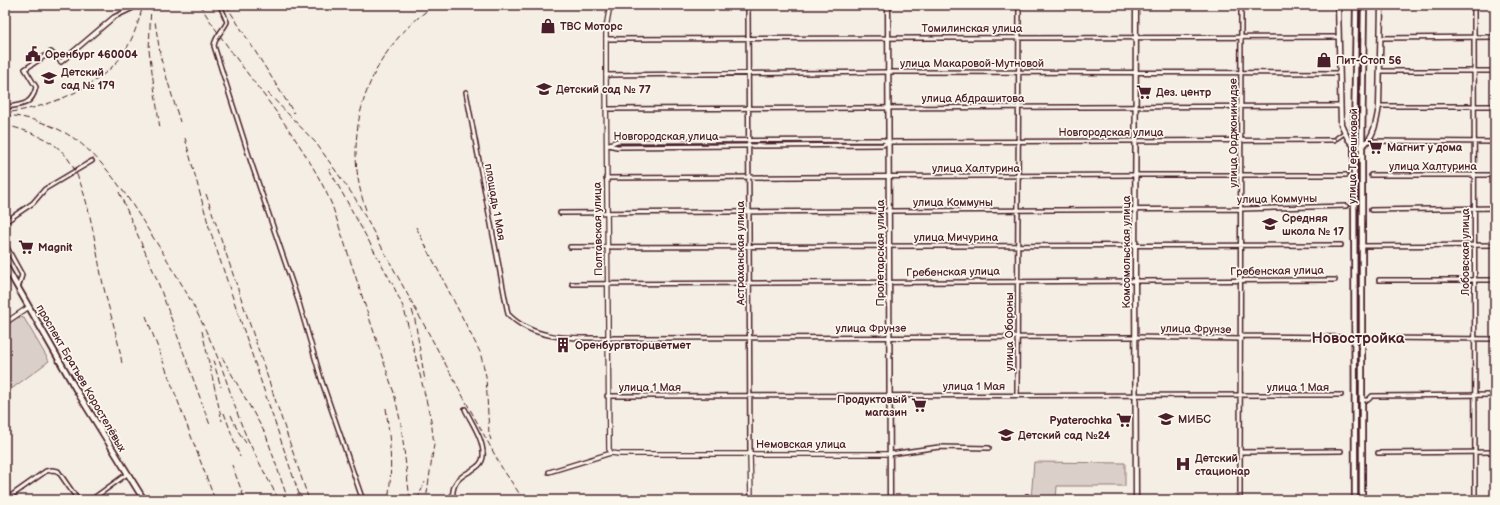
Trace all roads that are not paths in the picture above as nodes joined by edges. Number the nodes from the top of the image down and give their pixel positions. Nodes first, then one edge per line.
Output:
1 (220, 5) edge
2 (610, 5) edge
3 (748, 5) edge
4 (888, 5) edge
5 (1019, 5) edge
6 (1136, 5) edge
7 (1241, 5) edge
8 (1338, 5) edge
9 (1356, 5) edge
10 (1364, 5) edge
11 (1381, 5) edge
12 (1474, 5) edge
13 (133, 8) dead end
14 (1018, 36) junction
15 (887, 37) junction
16 (1136, 37) junction
17 (1241, 37) junction
18 (1338, 37) junction
19 (1474, 37) junction
20 (1495, 37) edge
21 (748, 38) junction
22 (1381, 38) junction
23 (606, 39) junction
24 (1474, 71) junction
25 (888, 72) junction
26 (1018, 72) junction
27 (1380, 72) junction
28 (1495, 72) edge
29 (1136, 73) junction
30 (1242, 73) junction
31 (1339, 73) junction
32 (748, 74) junction
33 (606, 75) junction
34 (466, 92) dead end
35 (1136, 106) junction
36 (1340, 106) junction
37 (1379, 106) junction
38 (1474, 106) junction
39 (1495, 106) edge
40 (5, 107) edge
41 (748, 107) junction
42 (888, 107) junction
43 (1017, 107) junction
44 (1242, 107) junction
45 (606, 109) junction
46 (1344, 133) junction
47 (748, 140) junction
48 (1017, 141) junction
49 (1135, 141) junction
50 (1242, 141) junction
51 (1369, 141) junction
52 (888, 142) junction
53 (1474, 142) junction
54 (1495, 142) edge
55 (1362, 144) junction
56 (607, 145) junction
57 (748, 145) junction
58 (1354, 146) junction
59 (92, 161) dead end
60 (1135, 175) junction
61 (1371, 175) dead end
62 (1495, 175) edge
63 (1018, 176) junction
64 (1242, 176) junction
65 (1346, 176) dead end
66 (1474, 176) junction
67 (748, 177) junction
68 (889, 177) junction
69 (606, 178) junction
70 (1346, 206) dead end
71 (1474, 208) junction
72 (1495, 208) edge
73 (1242, 209) junction
74 (1018, 210) junction
75 (1135, 210) junction
76 (1371, 210) dead end
77 (888, 211) junction
78 (749, 212) junction
79 (560, 213) dead end
80 (607, 213) junction
81 (5, 222) edge
82 (5, 244) edge
83 (1474, 244) junction
84 (1495, 244) edge
85 (749, 245) junction
86 (1135, 245) junction
87 (1341, 245) dead end
88 (889, 246) junction
89 (1018, 246) junction
90 (1242, 246) junction
91 (1361, 246) junction
92 (570, 247) dead end
93 (607, 247) junction
94 (5, 265) edge
95 (1135, 279) junction
96 (1018, 280) junction
97 (1335, 280) dead end
98 (1378, 280) dead end
99 (1495, 280) edge
100 (1242, 281) junction
101 (1474, 281) junction
102 (608, 282) junction
103 (749, 282) junction
104 (889, 282) junction
105 (572, 284) dead end
106 (18, 288) junction
107 (29, 306) junction
108 (508, 314) joint
109 (5, 323) edge
110 (749, 337) junction
111 (889, 337) junction
112 (1018, 337) junction
113 (1135, 337) junction
114 (608, 338) junction
115 (1241, 338) junction
116 (1340, 338) dead end
117 (1377, 338) dead end
118 (1473, 339) junction
119 (1495, 339) edge
120 (889, 395) junction
121 (1017, 395) junction
122 (1135, 395) junction
123 (1474, 395) junction
124 (1495, 395) edge
125 (608, 396) junction
126 (750, 396) junction
127 (1241, 396) junction
128 (1341, 396) dead end
129 (1362, 400) junction
130 (465, 409) dead end
131 (989, 448) dead end
132 (1342, 451) dead end
133 (1241, 452) junction
134 (1475, 452) junction
135 (1495, 452) edge
136 (611, 453) junction
137 (750, 453) junction
138 (890, 454) junction
139 (1378, 454) dead end
140 (549, 472) dead end
141 (127, 474) junction
142 (5, 500) edge
143 (78, 500) edge
144 (91, 500) edge
145 (144, 500) edge
146 (364, 500) edge
147 (453, 500) edge
148 (751, 500) edge
149 (890, 500) edge
150 (1136, 500) edge
151 (1240, 500) edge
152 (1355, 500) edge
153 (1362, 500) edge
154 (1475, 500) edge

1 - 146 street
2 - 23 street, Полтавская улица
3 - 21 street, Астраханская улица
4 - 15 main road, Пролетарская улица
5 - 14 street, улица Обороны
6 - 16 main road, Комсомольская улица
7 - 17 street, улица Орджоникидзе
8 - 18 main road
9 - 58 main road, улица Терешковой
10 - 55 main road, улица Терешковой
11 - 22 main road
12 - 19 street, Лобовская улица
13 - 40 street
14 - 15 street, Томилинская улица
14 - 16 street, Томилинская улица
14 - 26 street, улица Обороны
15 - 21 street, Томилинская улица
15 - 25 main road, Пролетарская улица
16 - 17 street, Томилинская улица
16 - 29 main road, Комсомольская улица
17 - 18 street, Томилинская улица
17 - 30 street, улица Орджоникидзе
18 - 31 main road
19 - 20 street
19 - 22 street
19 - 24 street, Лобовская улица
21 - 23 street, Томилинская улица
21 - 32 street, Астраханская улица
22 - 27 main road
23 - 33 street, Полтавская улица
24 - 27 street
24 - 28 street
24 - 38 street, Лобовская улица
25 - 26 street, улица Макаровой-Мутновой
25 - 32 street, улица Макаровой-Мутновой
25 - 42 main road, Пролетарская улица
26 - 29 street, улица Макаровой-Мутновой
26 - 43 street, улица Обороны
27 - 37 main road
29 - 30 street, улица Макаровой-Мутновой
29 - 35 main road, Комсомольская улица
30 - 31 street, улица Макаровой-Мутновой
30 - 44 street, улица Орджоникидзе
31 - 36 main road
32 - 33 street, улица Макаровой-Мутновой
32 - 41 street, Астраханская улица
33 - 45 street, Полтавская улица
34 - 108 street, площадь 1 Мая
35 - 43 street, улица Абдрашитова
35 - 44 street, улица Абдрашитова
35 - 49 main road, Комсомольская улица
36 - 44 street, улица Абдрашитова
36 - 46 main road
37 - 38 street
37 - 51 main road
38 - 39 street
38 - 53 street, Лобовская улица
41 - 42 street, улица Абдрашитова
41 - 45 street, улица Абдрашитова
41 - 47 street, Астраханская улица
42 - 43 street, улица Абдрашитова
42 - 52 main road, Пролетарская улица
43 - 48 street, улица Обороны
44 - 50 street, улица Орджоникидзе
45 - 56 street, Полтавская улица
46 - 50 street, Новгородская улица
46 - 58 main road
47 - 52 street, Новгородская улица
47 - 56 street, Новгородская улица
47 - 57 street, Астраханская улица
48 - 49 street, Новгородская улица
48 - 52 street, Новгородская улица
48 - 63 street, улица Обороны
49 - 50 street, Новгородская улица
49 - 60 main road, Комсомольская улица
50 - 64 street, улица Орджоникидзе
51 - 53 street
51 - 55 main road
52 - 57 street, Новгородская улица
52 - 68 main road, Пролетарская улица
53 - 54 street
53 - 66 street, Лобовская улица
55 - 91 main road, улица Терешковой
56 - 57 street, Новгородская улица
56 - 69 street, Полтавская улица
57 - 67 street, Астраханская улица
58 - 152 main road, улица Терешковой
59 - 81 street
60 - 63 street, улица Халтурина
60 - 64 street, улица Халтурина
60 - 75 main road, Комсомольская улица
61 - 66 street, улица Халтурина
62 - 66 street, улица Халтурина
63 - 68 street, улица Халтурина
63 - 74 street, улица Обороны
64 - 65 street, улица Халтурина
64 - 73 street, улица Орджоникидзе
66 - 71 street, Лобовская улица
67 - 68 street, улица Халтурина
67 - 69 street, улица Халтурина
67 - 78 street, Астраханская улица
68 - 77 main road, Пролетарская улица
69 - 80 street, Полтавская улица
70 - 73 street, улица Коммуны
71 - 72 street
71 - 76 street
71 - 83 street, Лобовская улица
73 - 75 street, улица Коммуны
73 - 90 street, улица Орджоникидзе
74 - 75 street, улица Коммуны
74 - 77 street, улица Коммуны
74 - 89 street, улица Обороны
75 - 86 main road, Комсомольская улица
77 - 78 street, улица Коммуны
77 - 88 main road, Пролетарская улица
78 - 80 street, улица Коммуны
78 - 85 street, Астраханская улица
79 - 80 street, улица Коммуны
80 - 93 street, Полтавская улица
82 - 106 street
83 - 84 street
83 - 91 street
83 - 101 street, Лобовская улица
85 - 88 street, улица Мичурина
85 - 93 street, улица Мичурина
85 - 103 street, Астраханская улица
86 - 89 street, улица Мичурина
86 - 90 street, улица Мичурина
86 - 95 main road, Комсомольская улица
87 - 90 street, улица Мичурина
88 - 89 street, улица Мичурина
88 - 104 main road, Пролетарская улица
89 - 96 street, улица Обороны
90 - 100 street, улица Орджоникидзе
91 - 129 main road, улица Терешковой
92 - 93 street, улица Мичурина
93 - 102 street, Полтавская улица
94 - 106 main road, проспект Братьев Коростелёвых
95 - 96 street, Гребенская улица
95 - 100 street, Гребенская улица
95 - 113 main road, Комсомольская улица
96 - 104 street, Гребенская улица
96 - 112 street, улица Обороны
97 - 100 street, Гребенская улица
98 - 101 street
99 - 101 street
100 - 115 street, улица Орджоникидзе
101 - 118 street, Лобовская улица
102 - 103 street, Гребенская улица
102 - 105 street, Гребенская улица
102 - 114 street, Полтавская улица
103 - 104 street, Гребенская улица
103 - 110 street, Астраханская улица
104 - 111 main road, Пролетарская улица
106 - 107 main road, проспект Братьев Коростелёвых
107 - 109 street
107 - 141 main road, проспект Братьев Коростелёвых
108 - 114 street, улица Фрунзе
110 - 111 street, улица Фрунзе
110 - 114 street, улица Фрунзе
110 - 126 street, Астраханская улица
111 - 112 street, улица Фрунзе
111 - 120 main road, Пролетарская улица
112 - 113 street, улица Фрунзе
112 - 121 street, улица Обороны
113 - 115 street, улица Фрунзе
113 - 122 main road, Комсомольская улица
114 - 125 street, Полтавская улица
115 - 116 street, улица Фрунзе
115 - 127 street, улица Орджоникидзе
117 - 118 street
118 - 119 street
118 - 123 street, Лобовская улица
120 - 121 street, улица 1 Мая
120 - 126 street, улица 1 Мая
120 - 138 main road, Пролетарская улица
121 - 122 street, улица 1 Мая
122 - 127 street, улица 1 Мая
122 - 150 main road, Комсомольская улица
123 - 124 street
123 - 129 street
123 - 134 street, Лобовская улица
125 - 126 street, улица 1 Мая
125 - 136 street, Полтавская улица
126 - 137 street, Астраханская улица
127 - 128 street, улица 1 Мая
127 - 133 street, улица Орджоникидзе
129 - 153 main road, улица Терешковой
130 - 147 street
131 - 138 street, Немовская улица
132 - 133 street
133 - 151 street, улица Орджоникидзе
134 - 135 street
134 - 139 street
134 - 154 street, Лобовская улица
136 - 137 street, Немовская улица
136 - 140 street
137 - 138 street, Немовская улица
137 - 148 street, Астраханская улица
138 - 149 main road, Пролетарская улица
141 - 144 street
141 - 145 main road, проспект Братьев Коростелёвых
142 - 143 street

